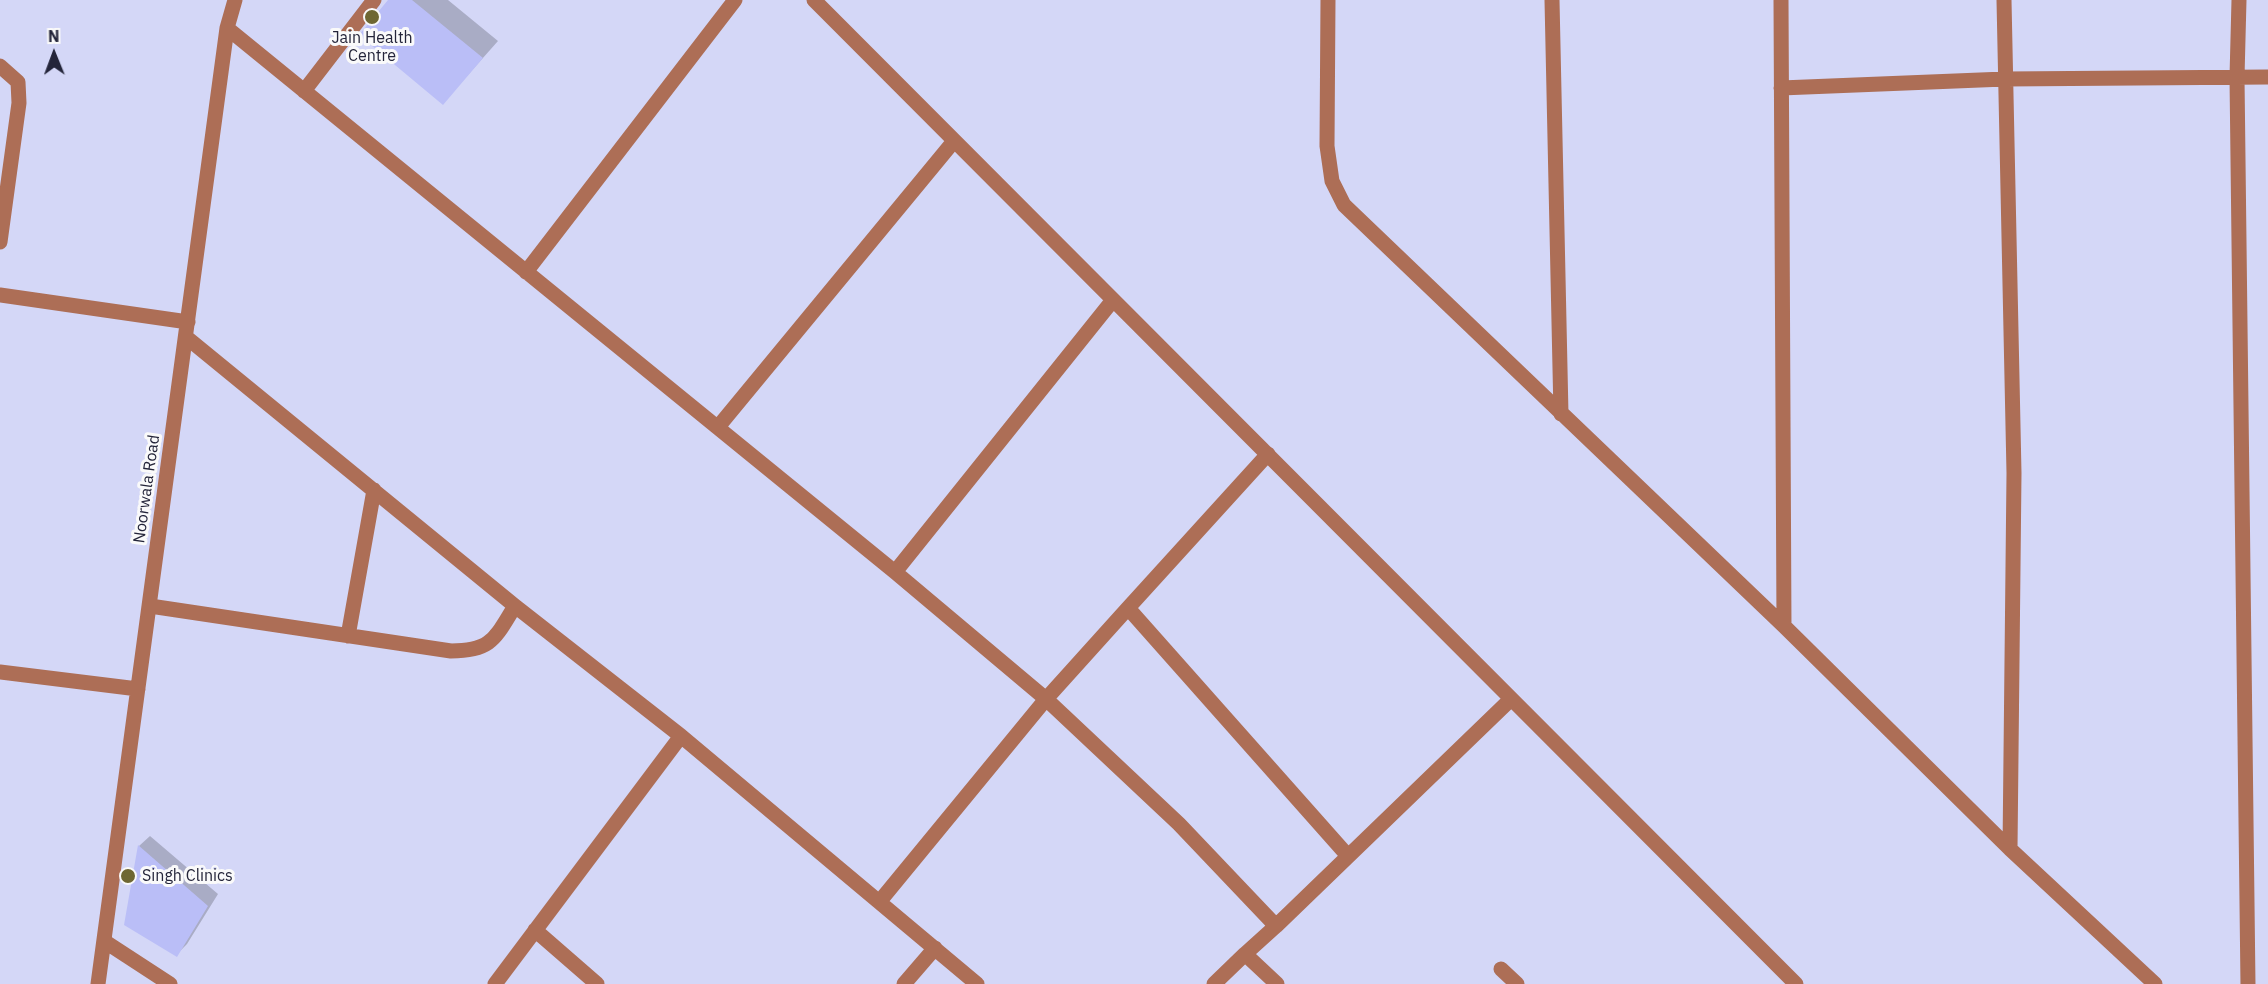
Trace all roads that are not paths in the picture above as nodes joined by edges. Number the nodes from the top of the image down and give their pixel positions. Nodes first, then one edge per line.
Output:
1 (235, 0) edge
2 (374, 0) edge
3 (735, 0) edge
4 (814, 0) edge
5 (1328, 0) edge
6 (1552, 0) edge
7 (1781, 0) edge
8 (2004, 0) edge
9 (2239, 0) edge
10 (227, 28) junction
11 (0, 66) edge
12 (2237, 77) junction
13 (2268, 77) edge
14 (2005, 79) junction
15 (1781, 88) junction
16 (304, 91) junction
17 (954, 141) junction
18 (0, 242) edge
19 (526, 272) junction
20 (0, 295) edge
21 (1113, 300) junction
22 (187, 329) junction
23 (1561, 414) junction
24 (718, 428) junction
25 (1268, 454) junction
26 (374, 490) junction
27 (895, 572) junction
28 (150, 606) junction
29 (515, 606) junction
30 (1128, 608) junction
31 (1784, 627) junction
32 (348, 636) junction
33 (0, 672) edge
34 (138, 689) junction
35 (1046, 699) junction
36 (1510, 699) junction
37 (681, 736) junction
38 (2010, 849) junction
39 (1348, 856) junction
40 (880, 901) junction
41 (1276, 926) junction
42 (535, 930) junction
43 (104, 940) junction
44 (934, 948) junction
45 (1245, 954) junction
46 (1501, 969) dead end
47 (98, 984) edge
48 (170, 984) edge
49 (495, 984) edge
50 (597, 984) edge
51 (904, 984) edge
52 (977, 984) edge
53 (1214, 984) edge
54 (1277, 984) edge
55 (1517, 984) edge
56 (1796, 984) edge
57 (2155, 984) edge
58 (2248, 984) edge

1 - 10 street, Noorwala Road
2 - 16 street
3 - 19 street
4 - 17 street
5 - 23 street
6 - 23 street
7 - 15 street
8 - 14 street
9 - 12 street
10 - 16 street
10 - 22 street, Noorwala Road
11 - 18 street
12 - 13 street
12 - 14 street
12 - 58 street
14 - 15 street
14 - 38 street
15 - 31 street
16 - 19 street
17 - 21 street
17 - 24 street
19 - 24 street
20 - 22 street
21 - 25 street
21 - 27 street
22 - 26 street
22 - 28 street, Noorwala Road
23 - 31 street
24 - 27 street
25 - 30 street
25 - 36 street
26 - 29 street
26 - 32 street
27 - 35 street
28 - 32 street
28 - 34 street, Noorwala Road
29 - 32 street
29 - 37 street
30 - 35 street
30 - 39 street
31 - 38 street
33 - 34 street
34 - 43 street, Noorwala Road
35 - 40 street
35 - 41 street
36 - 39 street
36 - 56 street
37 - 40 street
37 - 42 street
38 - 57 street
39 - 41 street
40 - 44 street
41 - 45 street
42 - 49 street
42 - 50 street
43 - 47 street, Noorwala Road
43 - 48 street
44 - 51 street
44 - 52 street
45 - 53 street
45 - 54 street
46 - 55 street

